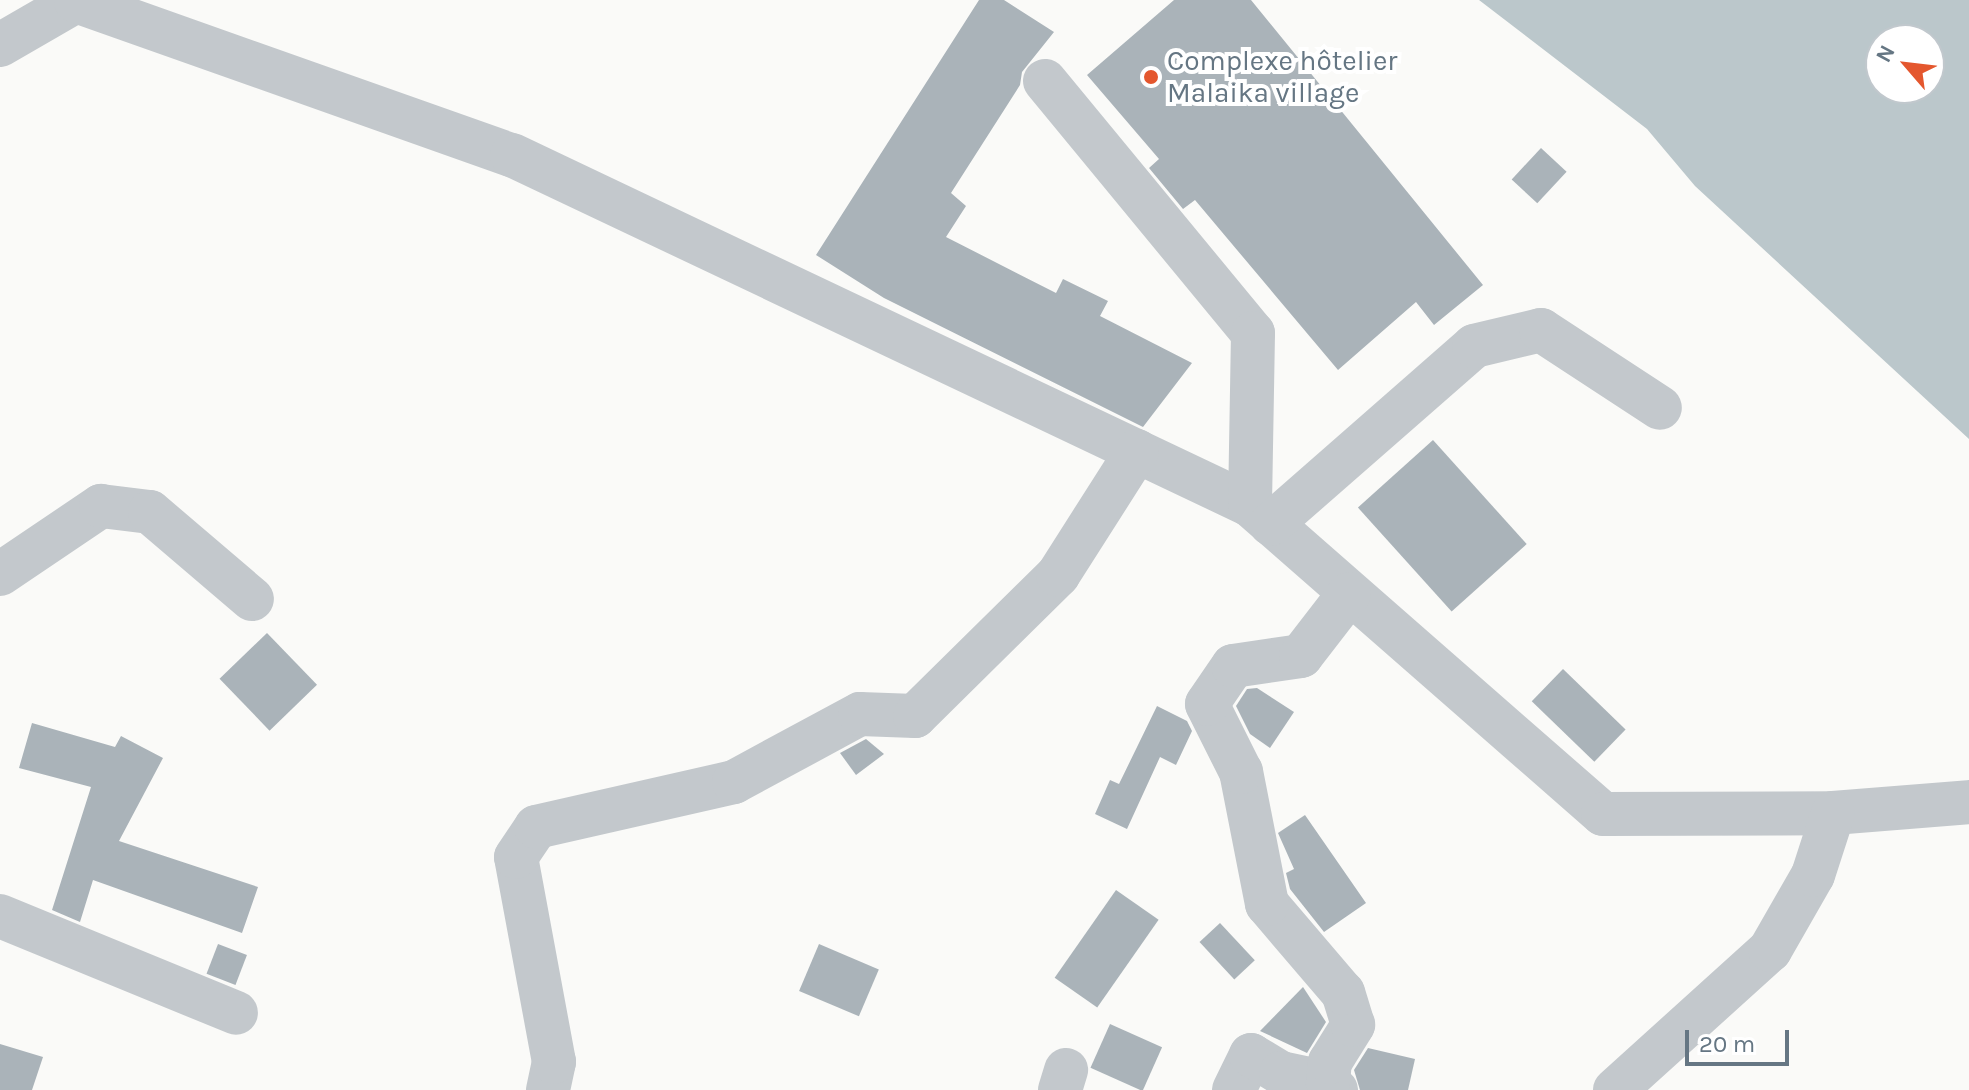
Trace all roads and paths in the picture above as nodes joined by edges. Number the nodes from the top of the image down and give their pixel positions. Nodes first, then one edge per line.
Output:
1 (0, 45) edge
2 (1045, 81) dead end
3 (1660, 408) dead end
4 (1137, 451) junction
5 (1261, 514) junction
6 (0, 574) edge
7 (1349, 594) junction
8 (252, 599) dead end
9 (1969, 802) edge
10 (1833, 813) junction
11 (0, 916) edge
12 (236, 1013) dead end
13 (1628, 1084) edge
14 (1332, 1086) edge
15 (548, 1090) edge
16 (1234, 1090) edge

1 - 4 street
2 - 5 street
3 - 5 street
4 - 5 street
4 - 15 street
5 - 7 street
6 - 8 street
7 - 10 street
7 - 14 street
9 - 10 street
10 - 13 street
11 - 12 street
14 - 16 street

